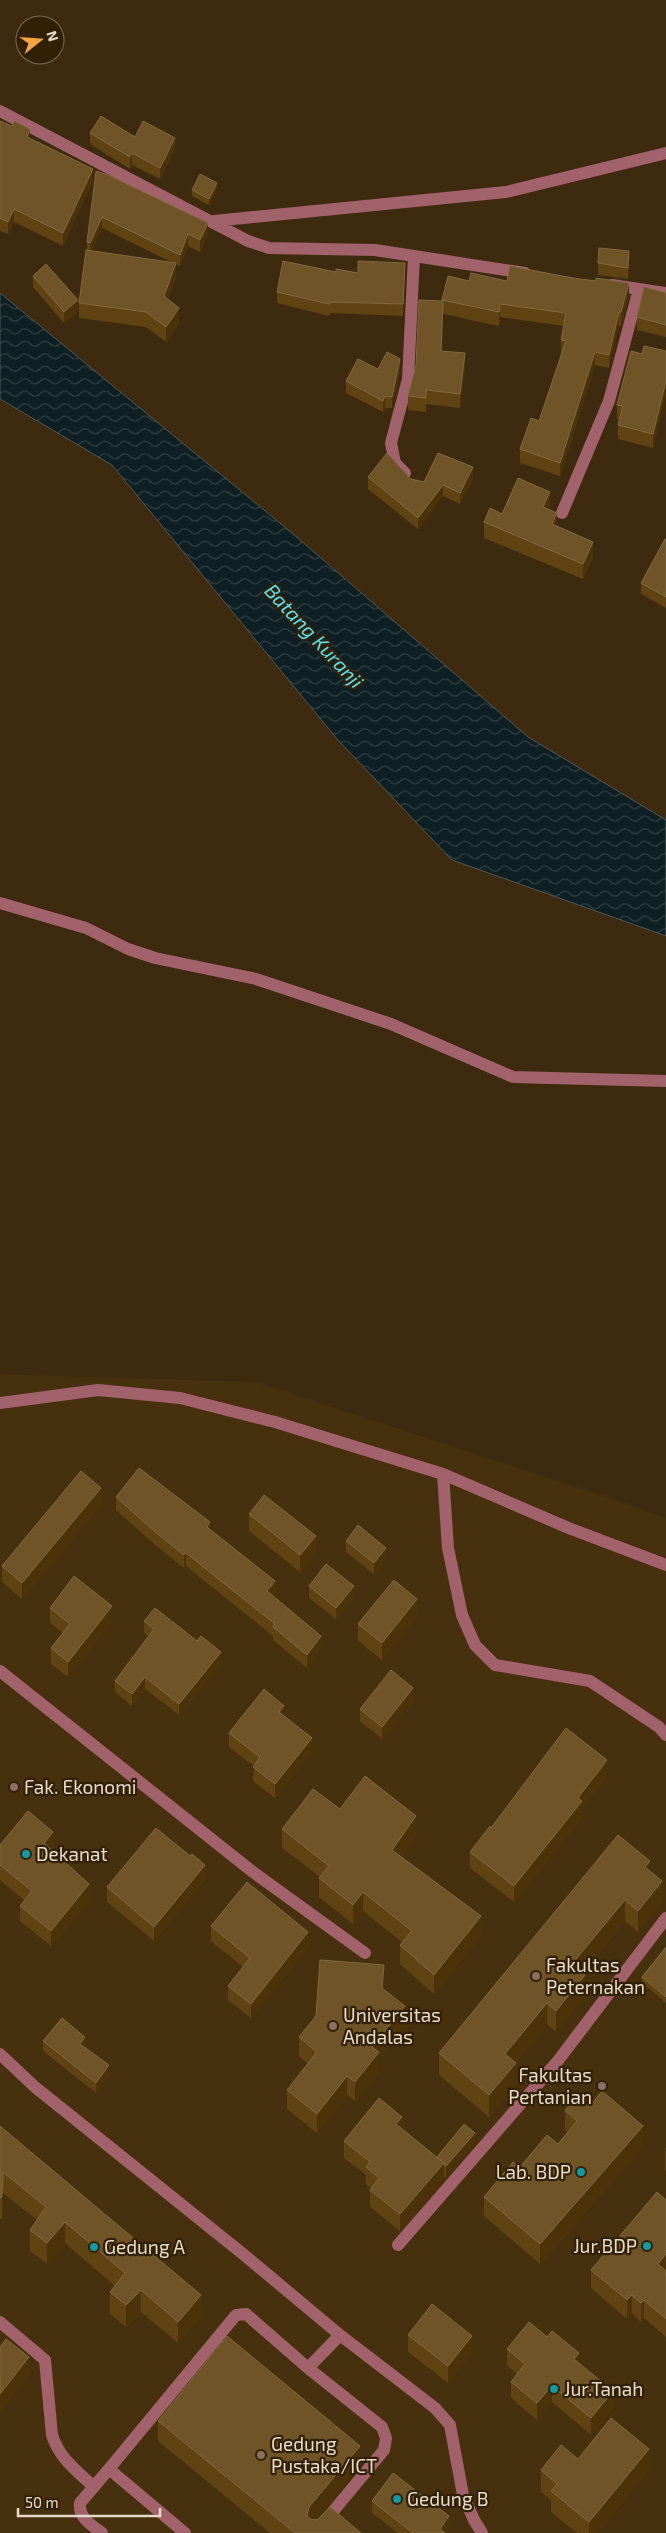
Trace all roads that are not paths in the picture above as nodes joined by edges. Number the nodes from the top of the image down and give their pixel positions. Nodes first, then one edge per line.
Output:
1 (0, 111) edge
2 (666, 153) edge
3 (214, 221) junction
4 (414, 256) junction
5 (533, 274) edge
6 (600, 284) edge
7 (639, 289) junction
8 (666, 293) edge
9 (412, 480) edge
10 (562, 513) dead end
11 (0, 903) edge
12 (666, 1081) edge
13 (0, 1403) edge
14 (443, 1474) junction
15 (666, 1564) edge
16 (0, 1671) edge
17 (666, 1735) edge
18 (666, 1918) edge
19 (365, 1953) dead end
20 (0, 2054) edge
21 (398, 2245) dead end
22 (0, 2322) edge
23 (340, 2335) junction
24 (308, 2368) junction
25 (109, 2469) junction
26 (94, 2487) junction
27 (102, 2533) edge
28 (185, 2533) edge
29 (315, 2533) edge
30 (482, 2533) edge

1 - 3 street
2 - 3 street
3 - 4 street
4 - 5 street
4 - 9 street
6 - 7 street
7 - 8 street
7 - 10 street
11 - 12 street
13 - 14 street
14 - 15 street
14 - 17 street
16 - 19 street
18 - 21 street
20 - 23 street
22 - 26 street
23 - 24 street
23 - 30 street
24 - 25 street
24 - 29 street
25 - 26 street
25 - 28 street
26 - 27 street

